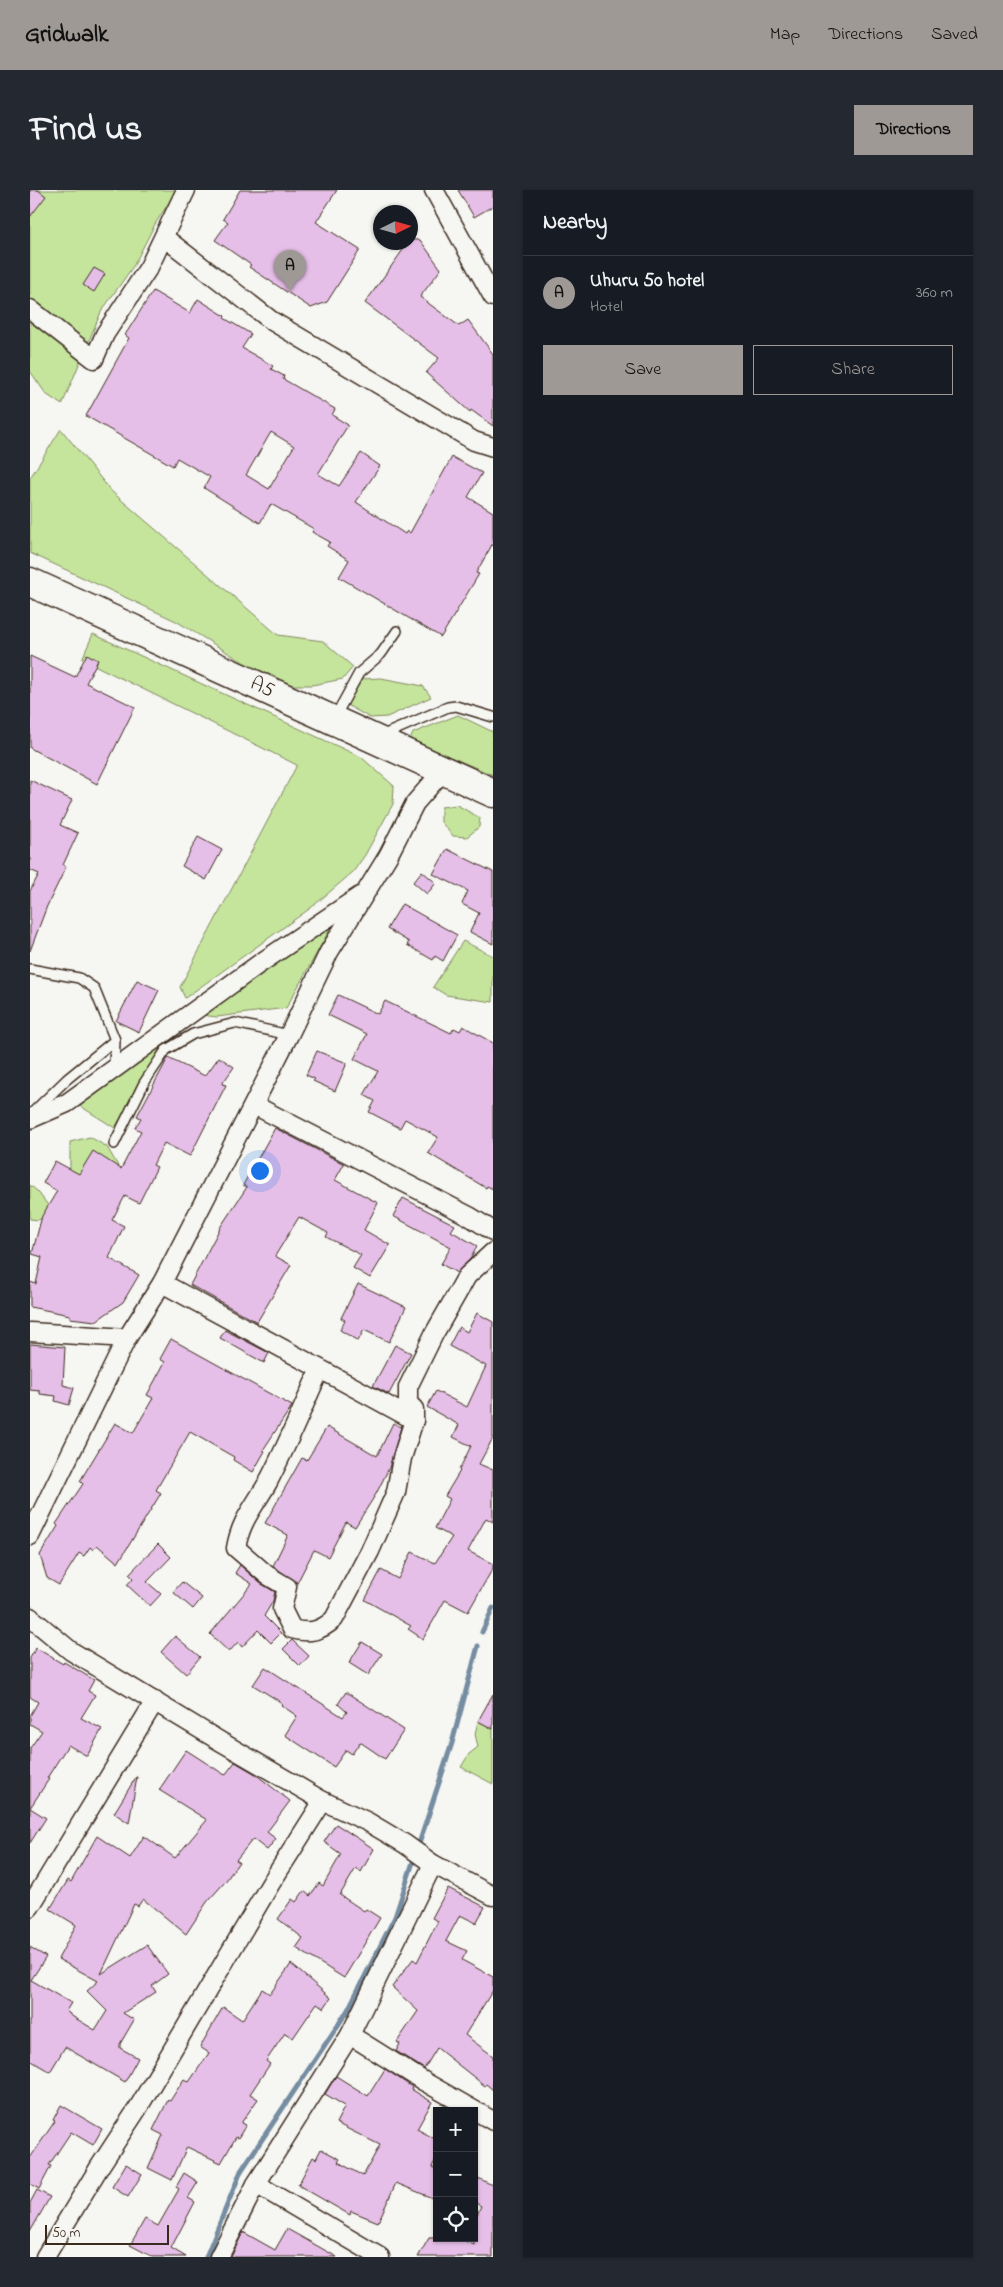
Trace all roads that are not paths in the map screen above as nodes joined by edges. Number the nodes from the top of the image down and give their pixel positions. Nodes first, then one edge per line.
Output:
1 (186, 190) edge
2 (434, 190) edge
3 (164, 238) junction
4 (493, 297) edge
5 (30, 309) edge
6 (493, 447) edge
7 (30, 582) edge
8 (397, 632) dead end
9 (493, 717) edge
10 (334, 720) junction
11 (375, 738) junction
12 (443, 771) junction
13 (493, 793) edge
14 (364, 893) junction
15 (30, 969) edge
16 (289, 1036) junction
17 (115, 1040) junction
18 (114, 1068) junction
19 (254, 1105) junction
20 (30, 1115) edge
21 (30, 1119) edge
22 (114, 1144) dead end
23 (493, 1231) edge
24 (493, 1252) edge
25 (162, 1283) junction
26 (30, 1332) edge
27 (127, 1338) junction
28 (320, 1369) junction
29 (414, 1420) junction
30 (30, 1536) edge
31 (30, 1618) edge
32 (155, 1702) junction
33 (323, 1801) junction
34 (433, 1864) junction
35 (493, 1896) edge
36 (30, 1907) edge
37 (350, 2035) junction
38 (493, 2121) edge
39 (256, 2184) junction
40 (45, 2257) edge
41 (219, 2257) edge
42 (380, 2257) edge

1 - 3 street
2 - 4 street
3 - 5 street
3 - 6 street
7 - 10 highway, A5 / A5
8 - 10 lane
9 - 11 lane
10 - 11 highway, A5 / A5
11 - 12 highway, A5 / A5
12 - 13 highway, A5 / A5
12 - 14 street
14 - 16 street
14 - 18 street
15 - 17 lane
16 - 19 street
16 - 22 lane
17 - 18 lane
17 - 20 lane
18 - 21 street
19 - 23 street
19 - 25 street
24 - 29 street
25 - 27 street
25 - 28 street
26 - 27 street
27 - 30 street
28 - 29 street
28 - 29 street
31 - 32 street
32 - 33 street
32 - 36 street
33 - 34 street
33 - 40 street
34 - 35 street
34 - 37 street
37 - 38 street
37 - 39 street
39 - 41 street
39 - 42 street

